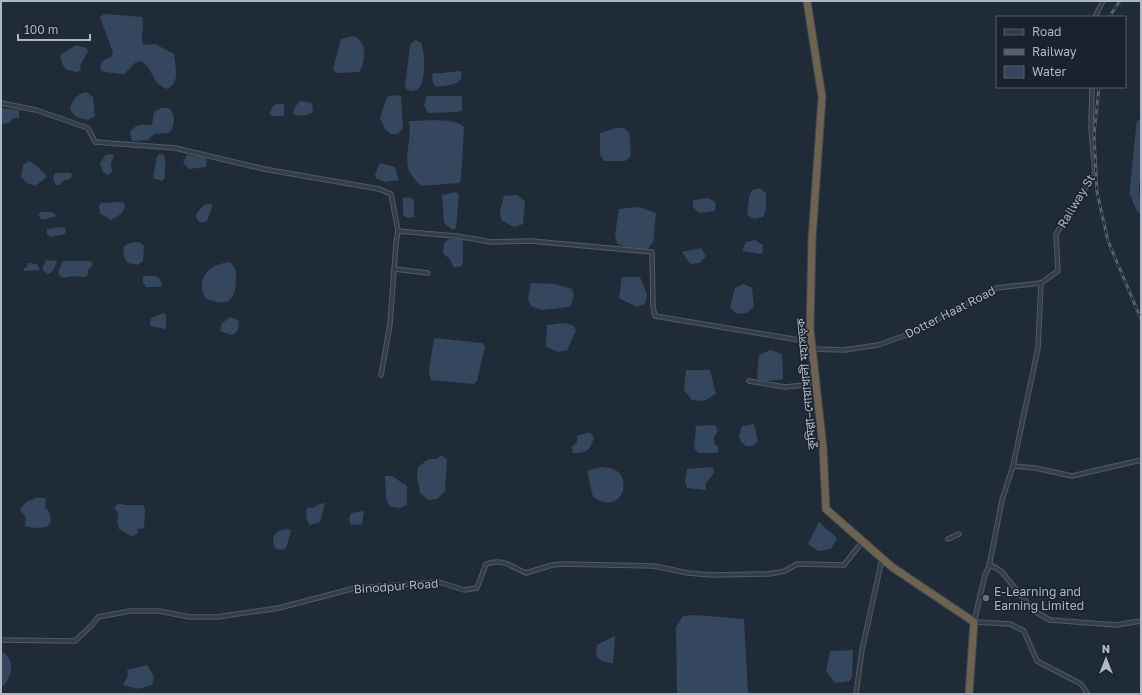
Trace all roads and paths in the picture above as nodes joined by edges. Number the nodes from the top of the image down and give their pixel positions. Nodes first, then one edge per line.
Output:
1 (807, 1) edge
2 (1103, 1) edge
3 (1096, 16) edge
4 (1092, 88) edge
5 (1, 103) edge
6 (398, 231) junction
7 (395, 269) junction
8 (428, 273) dead end
9 (1041, 283) junction
10 (812, 345) junction
11 (381, 375) dead end
12 (749, 381) dead end
13 (816, 384) junction
14 (1141, 460) edge
15 (1013, 466) junction
16 (959, 534) dead end
17 (948, 539) dead end
18 (862, 542) junction
19 (882, 559) junction
20 (989, 565) junction
21 (1141, 621) edge
22 (974, 622) junction
23 (1, 640) edge
24 (856, 694) edge
25 (970, 694) edge
26 (1088, 694) edge

1 - 10 highway, কুমিল্লা–নোয়াখালী মহাসড়ক
2 - 3 street
4 - 9 street, Railway St
5 - 6 street
6 - 7 street
6 - 10 street, Dotter Haat Road
7 - 8 street
7 - 11 street
9 - 10 street, Dotter Haat Road
9 - 15 street
10 - 13 highway, কুমিল্লা–নোয়াখালী মহাসড়ক
12 - 13 street
13 - 18 highway, কুমিল্লা–নোয়াখালী মহাসড়ক
14 - 15 street
15 - 20 street
16 - 17 street
18 - 19 highway, কুমিল্লা–নোয়াখালী মহাসড়ক
18 - 23 street, Binodpur Road
19 - 22 highway, কুমিল্লা–নোয়াখালী মহাসড়ক
19 - 24 street
20 - 21 street
20 - 22 street
22 - 25 highway
22 - 26 street

